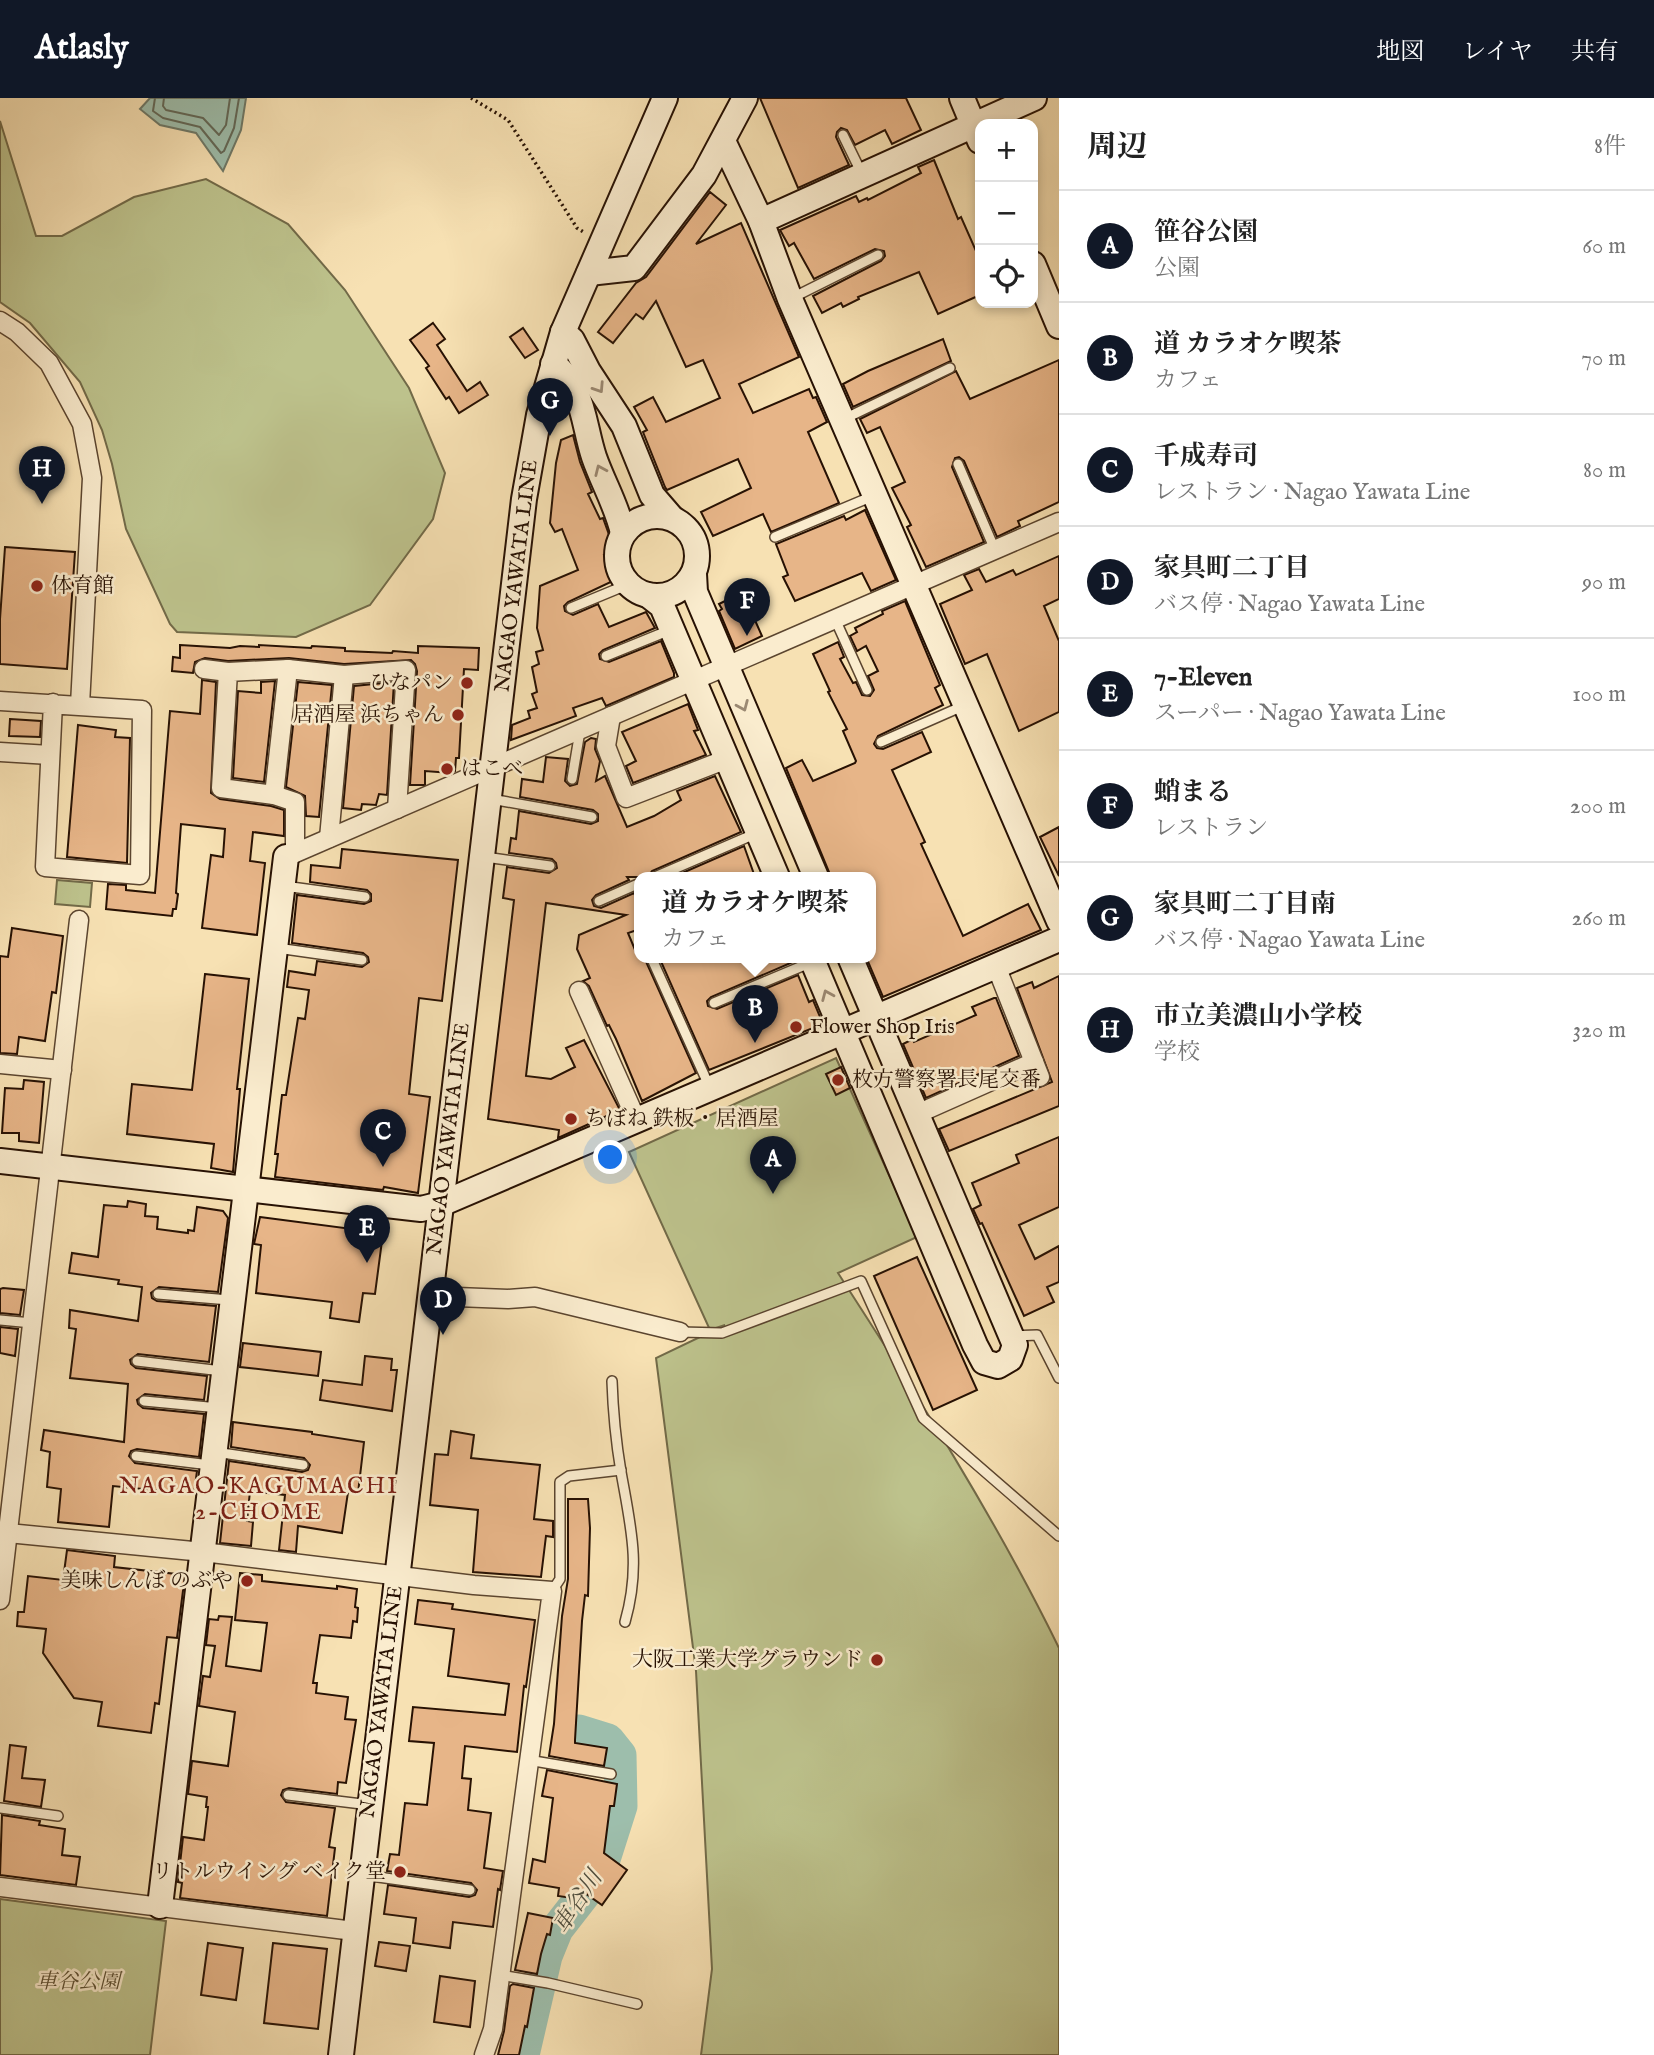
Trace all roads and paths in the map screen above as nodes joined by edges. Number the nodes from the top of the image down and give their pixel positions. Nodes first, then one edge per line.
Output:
1 (471, 98) edge
2 (665, 98) edge
3 (745, 98) edge
4 (962, 98) edge
5 (1034, 98) edge
6 (1000, 119) edge
7 (975, 128) edge
8 (975, 134) edge
9 (843, 135) dead end
10 (723, 141) junction
11 (863, 176) junction
12 (761, 220) junction
13 (601, 244) junction
14 (878, 255) dead end
15 (589, 273) junction
16 (1038, 276) edge
17 (790, 299) junction
18 (0, 321) edge
19 (1059, 326) edge
20 (563, 331) junction
21 (553, 364) junction
22 (950, 368) dead end
23 (842, 420) junction
24 (958, 464) dead end
25 (875, 495) junction
26 (671, 517) junction
27 (1059, 522) edge
28 (623, 533) junction
29 (775, 537) dead end
30 (995, 550) junction
31 (694, 574) junction
32 (914, 585) junction
33 (639, 590) junction
34 (572, 608) dead end
35 (835, 619) junction
36 (672, 629) junction
37 (607, 656) dead end
38 (726, 666) junction
39 (204, 669) dead end
40 (288, 669) junction
41 (228, 672) junction
42 (344, 675) junction
43 (694, 680) junction
44 (867, 690) dead end
45 (0, 701) edge
46 (53, 703) junction
47 (965, 704) junction
48 (80, 705) junction
49 (611, 716) junction
50 (580, 729) junction
51 (881, 742) dead end
52 (0, 752) edge
53 (50, 755) junction
54 (727, 759) junction
55 (492, 767) junction
56 (572, 779) dead end
57 (775, 781) junction
58 (742, 794) junction
59 (274, 795) junction
60 (489, 798) junction
61 (397, 809) junction
62 (592, 817) dead end
63 (758, 833) junction
64 (329, 838) junction
65 (291, 855) junction
66 (482, 856) junction
67 (550, 866) dead end
68 (667, 872) edge
69 (775, 872) edge
70 (814, 872) edge
71 (283, 885) junction
72 (634, 885) edge
73 (365, 897) dead end
74 (599, 901) dead end
75 (79, 920) dead end
76 (1059, 921) edge
77 (1059, 939) edge
78 (275, 947) junction
79 (362, 960) dead end
80 (655, 963) edge
81 (805, 963) edge
82 (813, 963) edge
83 (853, 963) edge
84 (996, 966) junction
85 (579, 990) dead end
86 (714, 1003) dead end
87 (876, 1018) junction
88 (843, 1032) junction
89 (0, 1064) edge
90 (62, 1070) junction
91 (710, 1090) junction
92 (637, 1121) junction
93 (921, 1124) junction
94 (892, 1148) junction
95 (0, 1161) edge
96 (51, 1166) junction
97 (245, 1189) junction
98 (441, 1204) junction
99 (975, 1250) junction
100 (941, 1264) junction
101 (158, 1294) dead end
102 (431, 1296) junction
103 (233, 1301) junction
104 (0, 1320) edge
105 (32, 1323) junction
106 (680, 1332) joint
107 (1012, 1336) junction
108 (137, 1361) dead end
109 (224, 1371) junction
110 (1059, 1378) edge
111 (612, 1381) dead end
112 (144, 1401) dead end
113 (220, 1408) junction
114 (135, 1456) dead end
115 (214, 1459) junction
116 (303, 1465) dead end
117 (621, 1470) junction
118 (8, 1533) junction
119 (1059, 1536) edge
120 (203, 1552) junction
121 (398, 1574) junction
122 (552, 1591) junction
123 (0, 1600) edge
124 (625, 1622) dead end
125 (528, 1760) junction
126 (611, 1774) dead end
127 (288, 1795) dead end
128 (370, 1805) junction
129 (0, 1808) edge
130 (58, 1816) dead end
131 (362, 1874) junction
132 (0, 1887) edge
133 (470, 1890) dead end
134 (160, 1906) junction
135 (354, 1931) junction
136 (500, 1975) junction
137 (637, 2004) dead end
138 (341, 2055) edge
139 (484, 2055) edge

1 - 13 path
2 - 13 street, NAGAO YAWATA LINE
3 - 10 street
4 - 7 street
5 - 6 street
8 - 11 street
9 - 11 lane
10 - 12 street
10 - 15 street
11 - 12 street
12 - 17 street
13 - 15 street, NAGAO YAWATA LINE
14 - 17 lane
15 - 20 street, NAGAO YAWATA LINE
16 - 19 street
17 - 23 street
18 - 48 street
20 - 21 street, NAGAO YAWATA LINE
20 -> 26 street
28 -> 21 street
21 - 55 street, NAGAO YAWATA LINE
22 - 23 lane
23 - 25 street
24 - 30 lane
25 - 29 lane
25 - 32 street
26 - 28 street
26 - 31 street
27 - 30 street
28 - 33 street
30 - 32 street
31 - 33 street
31 - 38 street
32 - 35 street
32 - 47 street
33 - 34 lane
33 - 36 street
35 - 38 street
35 - 44 lane
36 - 37 lane
36 - 43 street
38 - 43 street
38 -> 57 street
39 - 41 street
40 - 41 street
40 - 42 street
40 - 59 street
41 - 59 street
42 - 61 street
42 - 64 street
43 - 49 street
43 - 54 street
45 - 46 street
46 - 48 street
46 - 53 street
47 - 51 lane
47 - 76 street
48 - 53 street
49 - 50 street
49 - 54 street
50 - 55 street
50 - 56 lane
52 - 53 street
54 - 58 street
55 - 60 street, NAGAO YAWATA LINE
55 - 61 street
57 - 58 street
57 - 70 street
58 - 63 street
59 - 65 street
60 - 62 lane
60 - 66 street, NAGAO YAWATA LINE
61 - 64 street
63 - 68 lane
63 - 69 street
64 - 65 street
65 - 71 street
66 - 67 lane
66 - 98 street, NAGAO YAWATA LINE
71 - 73 lane
71 - 78 street
72 - 74 lane
75 - 90 street
77 - 84 street
78 - 79 lane
78 - 97 street
80 - 91 lane
81 - 86 lane
88 -> 82 street
83 - 87 street
84 - 87 street
84 - 93 street
85 - 92 street
87 - 88 street
87 - 93 street
88 - 91 street
88 - 94 street
89 - 90 street
90 - 96 street
91 - 92 street
92 - 98 street
93 - 94 street
93 - 99 street
94 - 100 street
95 - 96 street
96 - 97 street
96 - 105 street
97 - 98 street
97 - 103 street
98 - 102 street, NAGAO YAWATA LINE
99 - 100 street
99 - 107 street
100 - 107 street
101 - 103 lane
102 - 106 street
102 - 121 street, NAGAO YAWATA LINE
103 - 109 street
104 - 105 lane
105 - 118 street
106 - 119 lane
107 - 110 lane
108 - 109 lane
109 - 113 street
111 - 117 lane
112 - 113 lane
113 - 115 street
114 - 115 lane
115 - 116 lane
115 - 120 street
117 - 122 lane
117 - 124 lane
118 - 120 street
118 - 123 street
120 - 121 street
120 - 134 street
121 - 122 street
121 - 128 street, NAGAO YAWATA LINE
122 - 125 street
125 - 126 lane
125 - 136 street
127 - 128 lane
128 - 131 street, NAGAO YAWATA LINE
129 - 130 lane
131 - 133 lane
131 - 135 street, NAGAO YAWATA LINE
132 - 134 street
134 - 135 street
135 - 138 street, NAGAO YAWATA LINE
136 - 137 lane
136 - 139 street

